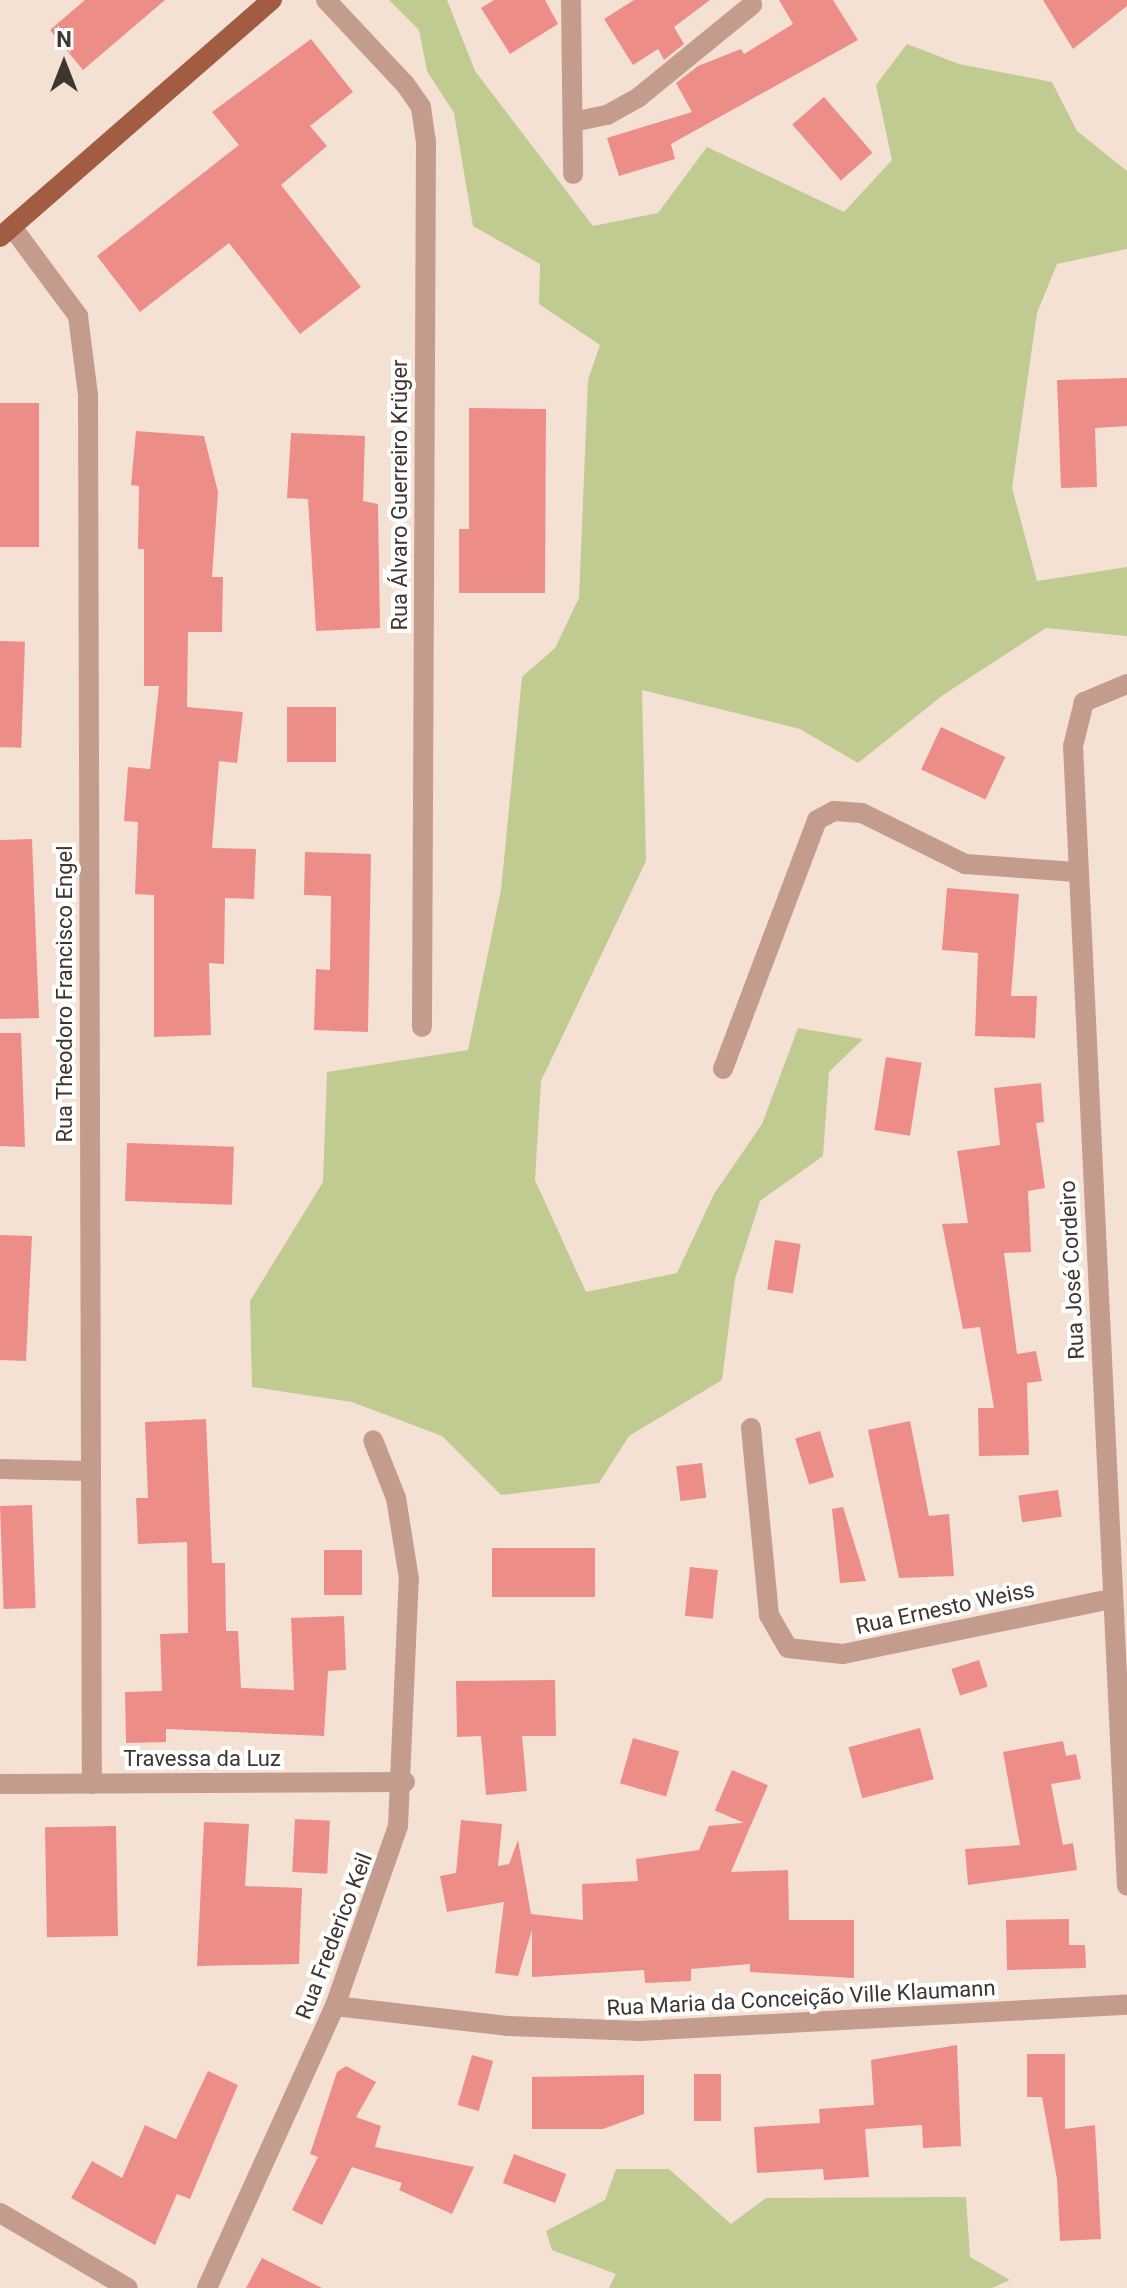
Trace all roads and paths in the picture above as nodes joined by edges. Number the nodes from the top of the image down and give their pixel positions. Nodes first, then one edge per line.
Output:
1 (272, 0) edge
2 (326, 0) edge
3 (571, 0) edge
4 (752, 5) dead end
5 (573, 122) junction
6 (573, 174) dead end
7 (6, 232) edge
8 (1127, 684) edge
9 (1077, 872) junction
10 (422, 1027) dead end
11 (723, 1069) dead end
12 (751, 1428) dead end
13 (373, 1440) dead end
14 (0, 1469) edge
15 (89, 1471) junction
16 (1118, 1546) edge
17 (1111, 1599) junction
18 (405, 1782) junction
19 (0, 1784) edge
20 (92, 1784) junction
21 (1127, 1886) edge
22 (1127, 2005) edge
23 (335, 2006) junction
24 (0, 2213) edge
25 (128, 2288) edge
26 (207, 2288) edge

1 - 7 main road
2 - 10 street, Rua Álvaro Guerreiro Krüger
3 - 5 street
4 - 5 street
5 - 6 street
7 - 15 street, Rua Theodoro Francisco Engel
8 - 9 street, Rua José Cordeiro
9 - 11 street
9 - 16 street, Rua José Cordeiro
12 - 17 street, Rua Ernesto Weiss
13 - 18 street, Rua Frederico Keil
14 - 15 street
15 - 20 street, Rua Theodoro Francisco Engel
16 - 17 street, Rua José Cordeiro
17 - 21 street, Rua José Cordeiro
18 - 20 street, Travessa da Luz
18 - 23 street, Rua Frederico Keil
19 - 20 street, Travessa da Luz
22 - 23 street, Rua Maria da Conceição Ville Klaumann
23 - 26 street, Rua Frederico Keil
24 - 25 street

